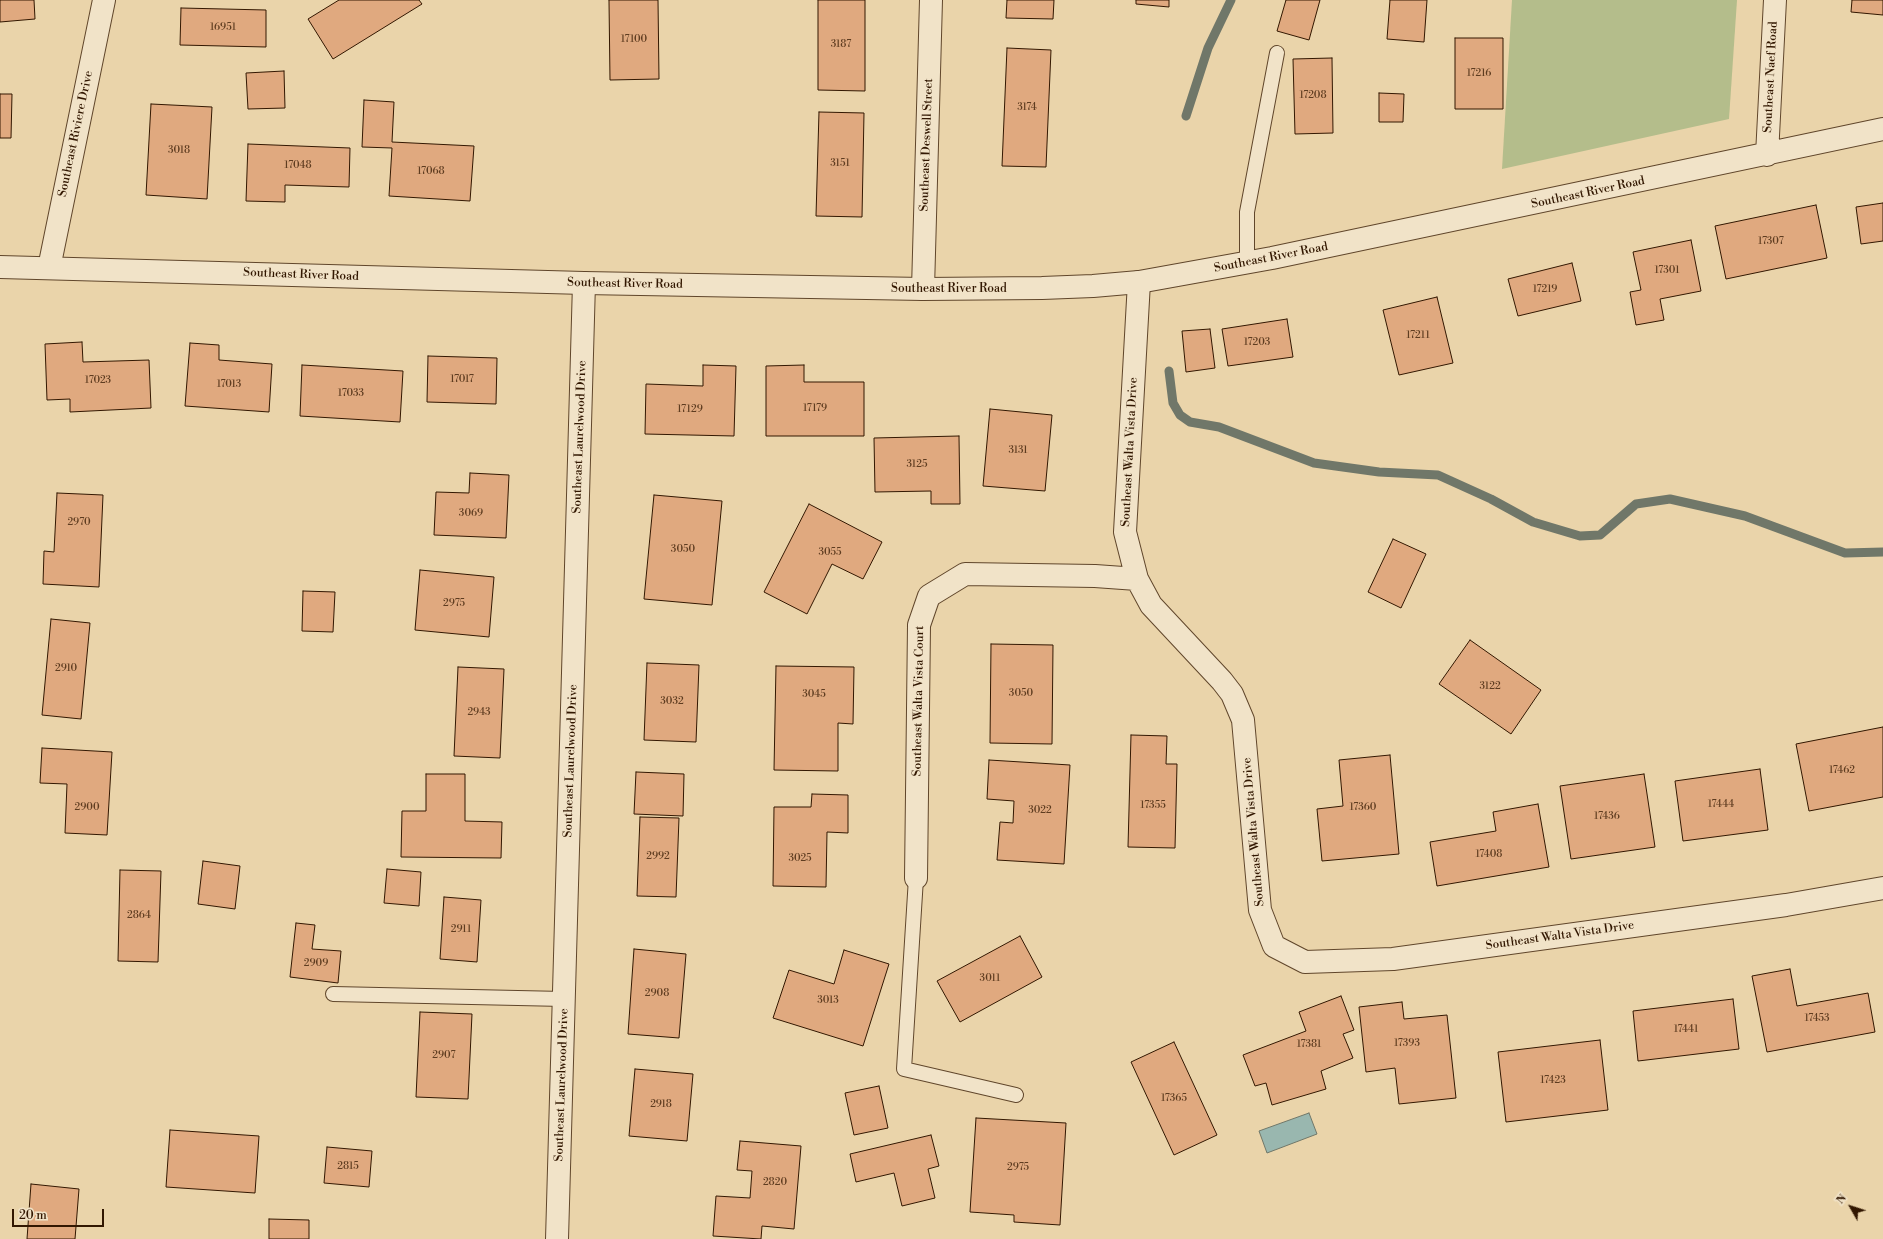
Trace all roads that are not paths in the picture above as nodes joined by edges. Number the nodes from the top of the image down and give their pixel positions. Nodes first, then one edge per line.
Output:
1 (104, 0) edge
2 (931, 0) edge
3 (1775, 0) edge
4 (1277, 53) dead end
5 (1883, 129) edge
6 (1767, 155) junction
7 (1247, 263) junction
8 (0, 267) edge
9 (49, 268) junction
10 (1139, 282) junction
11 (584, 283) junction
12 (923, 289) junction
13 (1137, 579) junction
14 (916, 878) joint
15 (1883, 888) edge
16 (333, 994) dead end
17 (564, 1000) junction
18 (1016, 1095) dead end
19 (557, 1239) edge

1 - 9 street, Southeast Riviere Drive
2 - 12 street, Southeast Deswell Street
3 - 6 street, Southeast Naef Road
4 - 7 lane
5 - 6 street, Southeast River Road
6 - 7 street, Southeast River Road
7 - 10 street, Southeast River Road
8 - 9 street, Southeast River Road
9 - 11 street, Southeast River Road
10 - 12 street, Southeast River Road
10 - 13 street, Southeast Walta Vista Drive
11 - 12 street, Southeast River Road
11 - 17 street, Southeast Laurelwood Drive
13 - 14 street, Southeast Walta Vista Court
13 - 15 street, Southeast Walta Vista Drive
14 - 18 lane
16 - 17 lane
17 - 19 street, Southeast Laurelwood Drive

